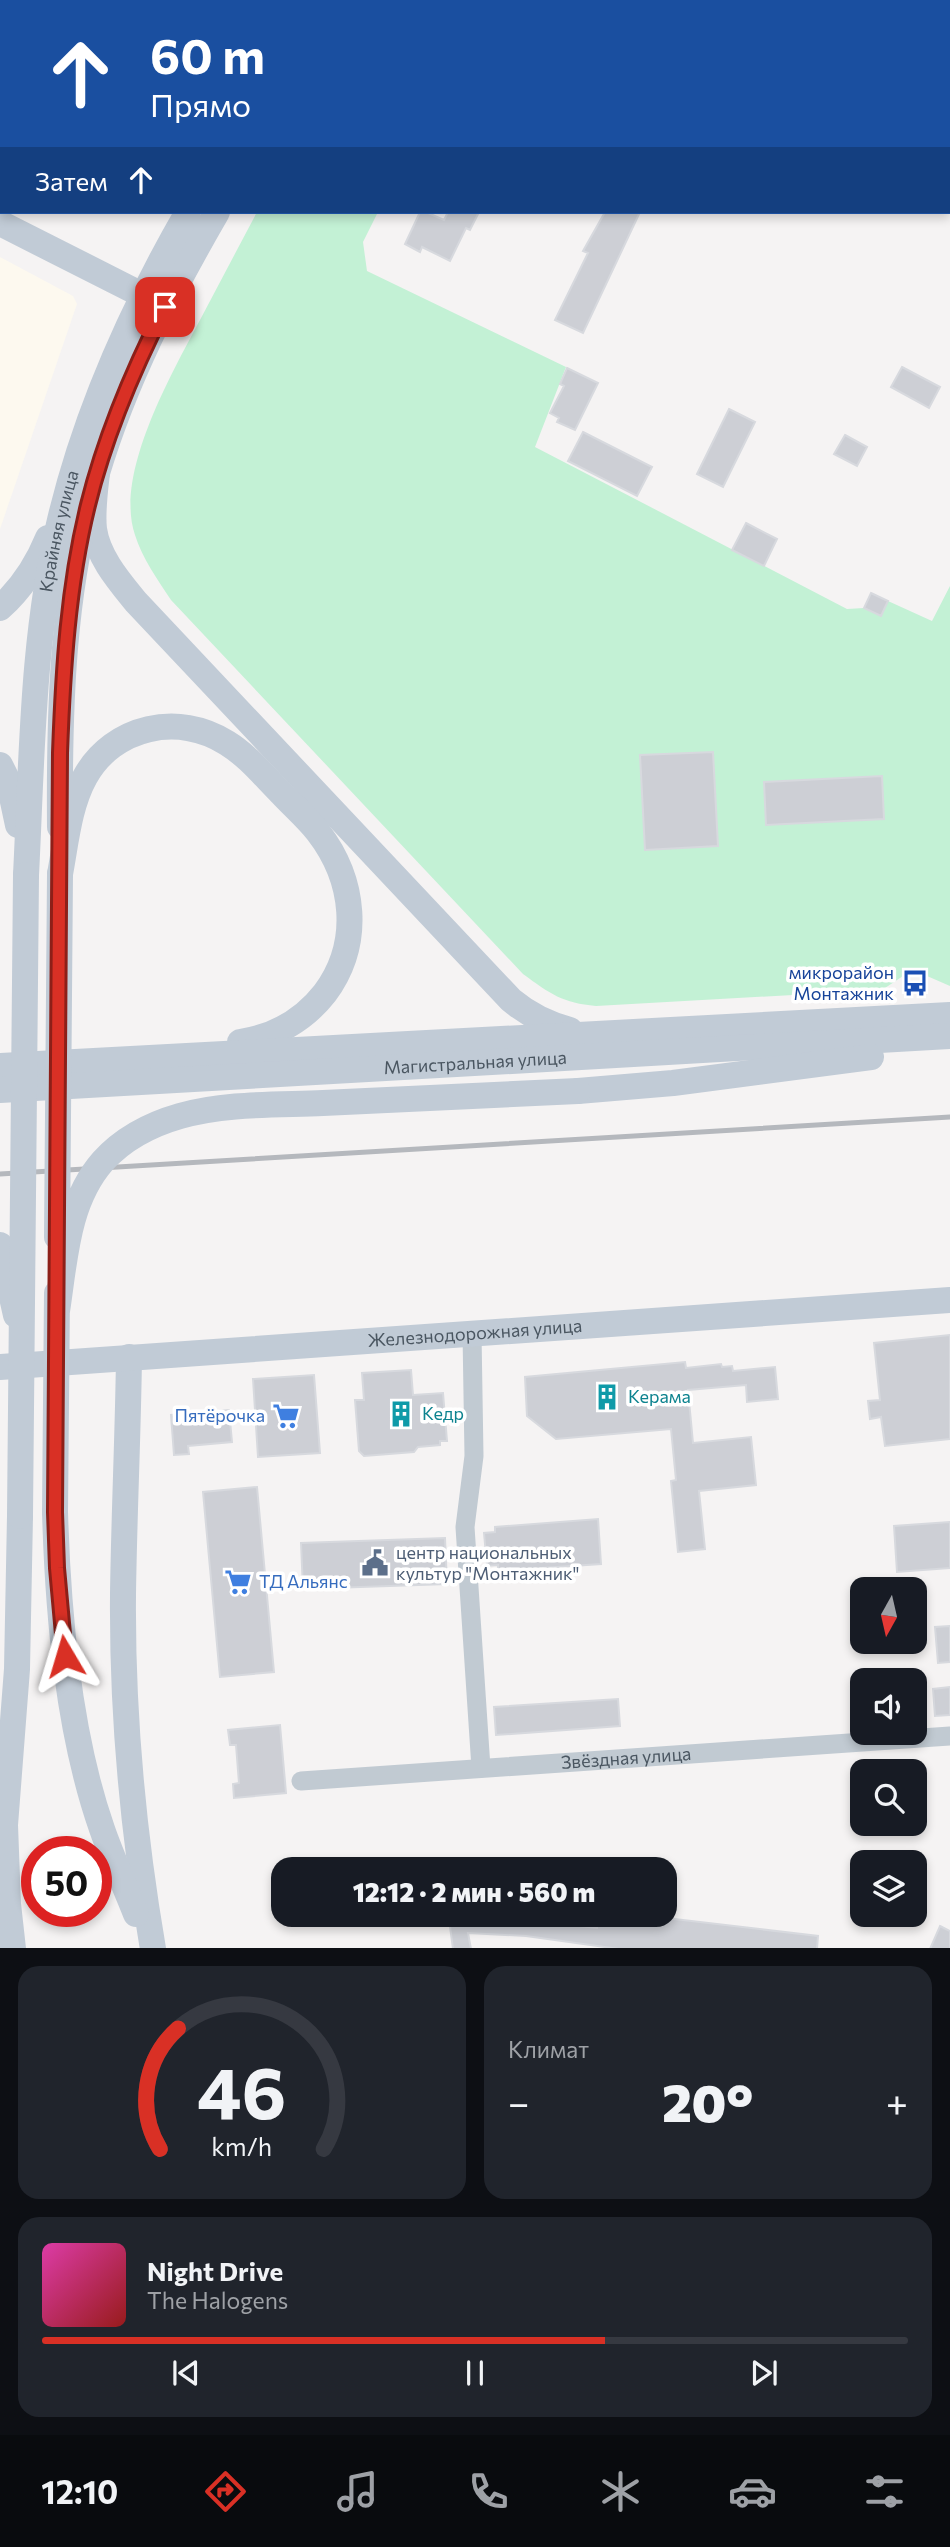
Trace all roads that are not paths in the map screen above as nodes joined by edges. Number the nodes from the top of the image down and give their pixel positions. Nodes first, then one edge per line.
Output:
1 (187, 214) edge
2 (216, 214) edge
3 (0, 223) edge
4 (154, 301) junction
5 (85, 468) junction
6 (0, 608) edge
7 (0, 765) edge
8 (60, 874) junction
9 (26, 875) junction
10 (950, 1015) edge
11 (596, 1034) junction
12 (950, 1037) edge
13 (950, 1045) edge
14 (94, 1061) junction
15 (0, 1066) edge
16 (0, 1090) edge
17 (0, 1245) edge
18 (950, 1300) edge
19 (57, 1311) junction
20 (472, 1333) junction
21 (20, 1335) junction
22 (129, 1357) junction
23 (0, 1367) edge
24 (950, 1736) edge
25 (481, 1768) junction
26 (301, 1781) dead end
27 (0, 1923) edge
28 (5, 1948) edge
29 (13, 1948) edge
30 (151, 1948) edge

1 - 4 main road, Крайняя улица
2 - 4 main road, Крайняя улица
3 - 4 main road
4 - 5 main road, Крайняя улица
5 - 6 main road
5 - 8 main road, Крайняя улица
5 - 9 main road, Крайняя улица
5 - 11 main road
7 - 9 main road
8 - 14 main road
8 - 19 main road, bridge
9 - 21 main road, bridge
10 - 11 main road, Магистральная улица
11 - 14 main road, Магистральная улица
12 - 16 main road, Магистральная улица
13 - 19 main road, bridge
14 - 15 main road, Магистральная улица
17 - 21 main road
18 - 20 main road, Железнодорожная улица
19 - 30 main road, bridge
20 - 22 main road, Железнодорожная улица
20 - 25 street
21 - 29 main road, bridge
22 - 23 main road, Железнодорожная улица
22 - 30 main road
24 - 25 street, Звёздная улица
25 - 26 street, Звёздная улица
27 - 28 main road

